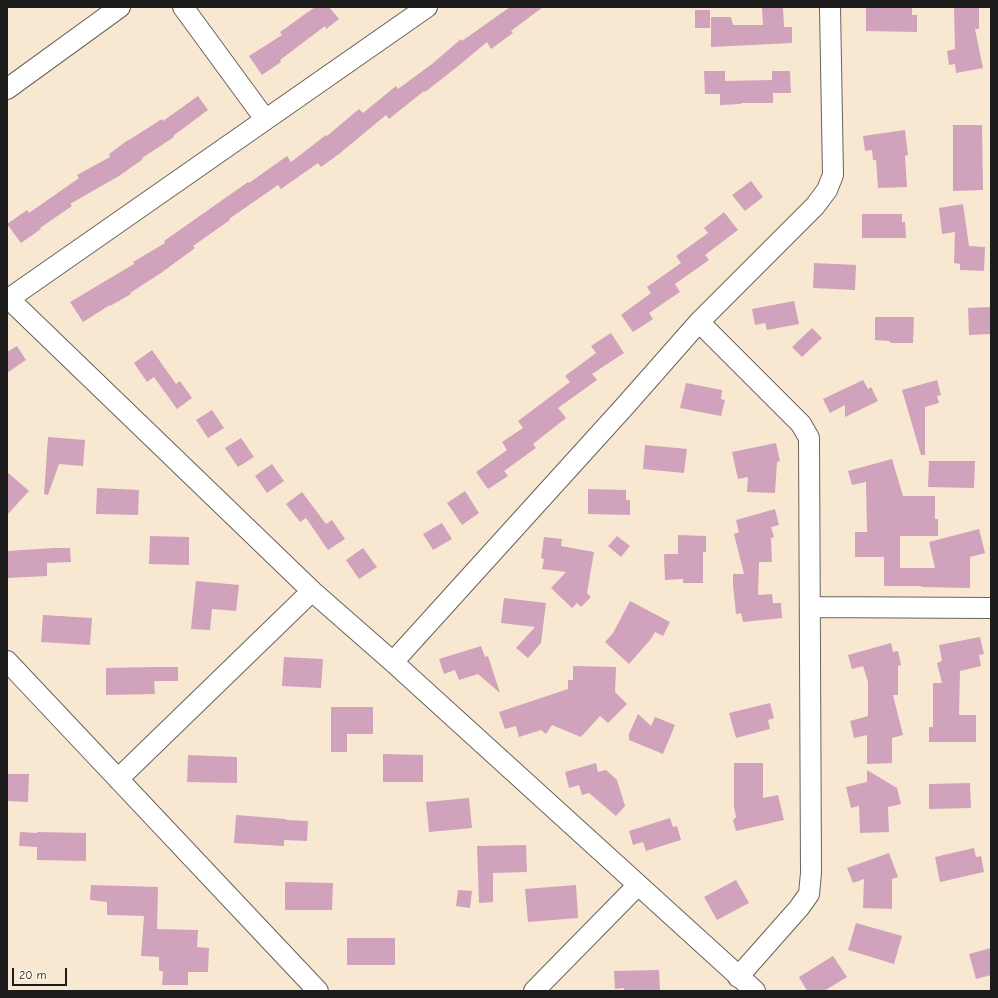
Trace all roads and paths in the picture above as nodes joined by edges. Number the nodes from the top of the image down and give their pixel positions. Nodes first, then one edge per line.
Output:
1 (120, 7) edge
2 (182, 7) edge
3 (427, 7) edge
4 (830, 7) edge
5 (7, 89) edge
6 (265, 119) junction
7 (8, 300) edge
8 (699, 322) junction
9 (312, 591) junction
10 (810, 607) junction
11 (991, 608) edge
12 (7, 661) edge
13 (394, 662) junction
14 (118, 779) junction
15 (638, 885) junction
16 (738, 977) junction
17 (318, 991) edge
18 (534, 991) edge
19 (755, 991) edge

1 - 5 street
2 - 6 street
3 - 6 street
4 - 8 street
6 - 7 street
7 - 9 street
8 - 10 street
8 - 13 street
9 - 13 street
9 - 14 street
10 - 11 street
10 - 16 street
12 - 14 street
13 - 15 street
14 - 17 street
15 - 16 street
15 - 18 street
16 - 19 street

